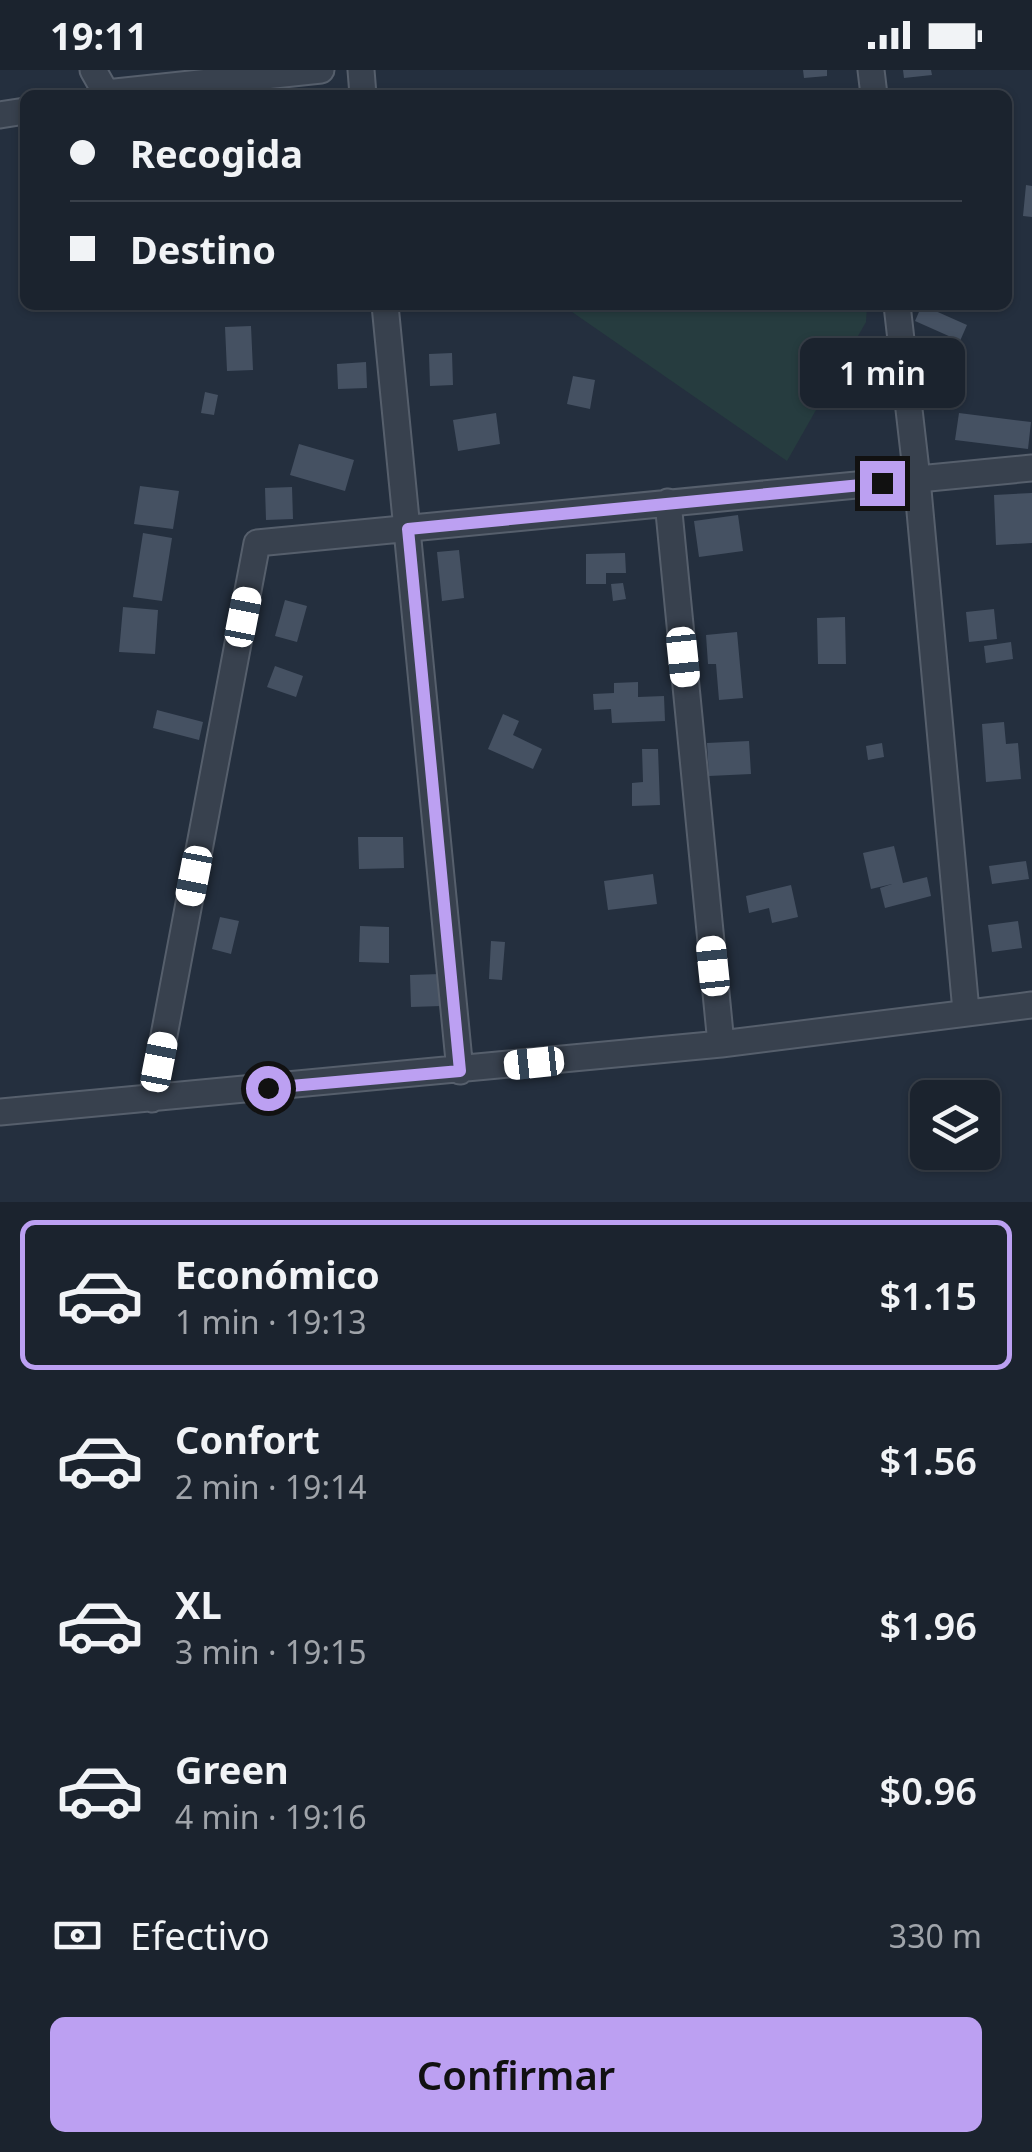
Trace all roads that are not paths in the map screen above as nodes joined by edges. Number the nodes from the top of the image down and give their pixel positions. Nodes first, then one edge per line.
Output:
1 (321, 70) edge
2 (98, 86) edge
3 (386, 310) edge
4 (899, 310) edge
5 (1032, 468) edge
6 (917, 480) junction
7 (668, 502) junction
8 (408, 529) junction
9 (1032, 1004) edge
10 (966, 1011) junction
11 (721, 1044) junction
12 (460, 1071) junction
13 (152, 1098) junction
14 (0, 1112) edge

1 - 2 street
3 - 8 street
4 - 6 street
5 - 6 street
6 - 7 street
6 - 10 street
7 - 8 street
7 - 11 street
8 - 12 street
8 - 13 street
9 - 10 street
10 - 11 street
11 - 12 street
12 - 13 street
13 - 14 street

